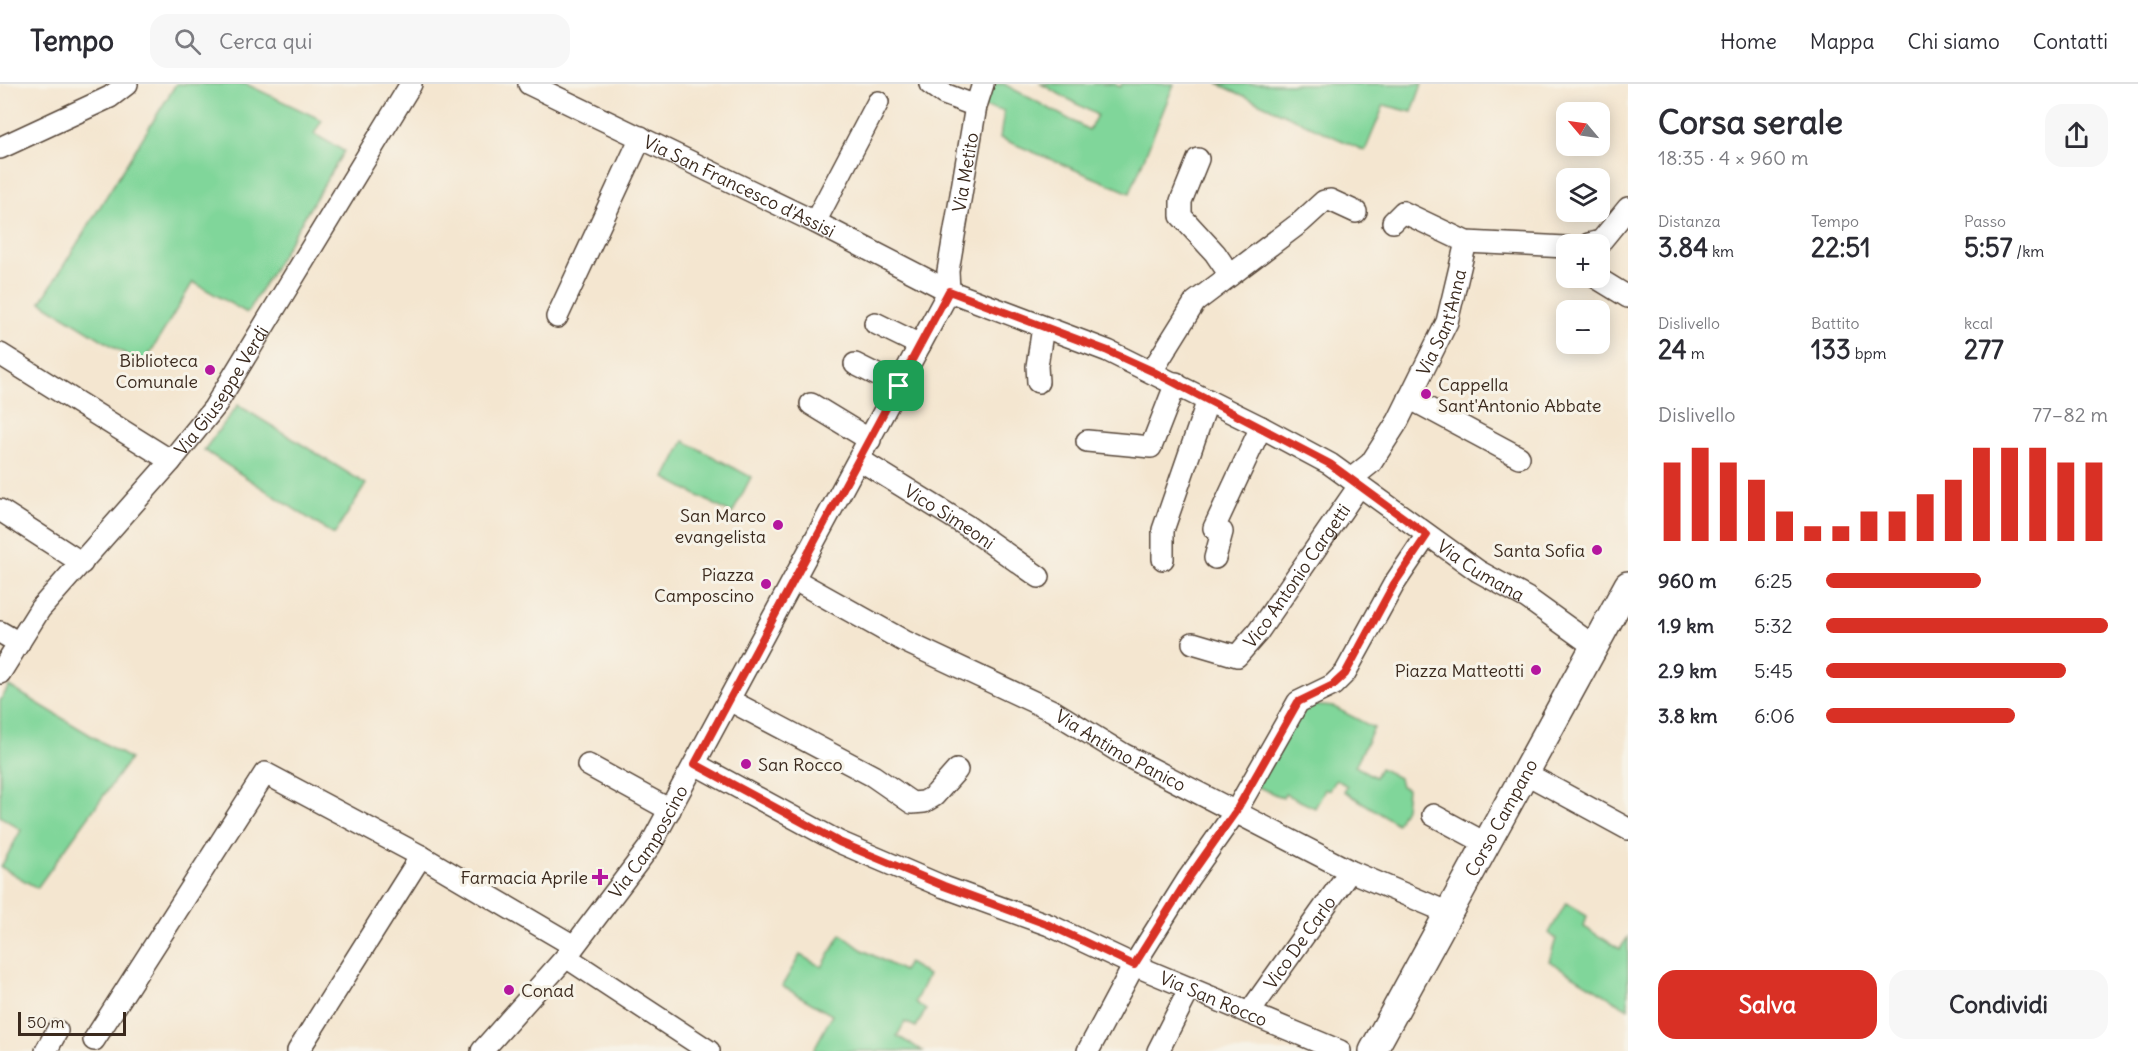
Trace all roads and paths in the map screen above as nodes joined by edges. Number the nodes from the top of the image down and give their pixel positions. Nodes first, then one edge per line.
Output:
1 (127, 84) edge
2 (411, 84) edge
3 (529, 84) edge
4 (930, 84) edge
5 (984, 84) edge
6 (878, 102) dead end
7 (976, 106) junction
8 (641, 137) junction
9 (0, 148) edge
10 (1198, 159) dead end
11 (1628, 208) edge
12 (1356, 212) dead end
13 (815, 222) junction
14 (1393, 222) dead end
15 (1607, 234) edge
16 (1466, 242) junction
17 (1556, 246) edge
18 (1230, 275) junction
19 (1610, 286) edge
20 (949, 291) junction
21 (1628, 297) edge
22 (556, 317) dead end
23 (875, 323) dead end
24 (1043, 327) junction
25 (920, 345) junction
26 (0, 354) edge
27 (855, 363) dead end
28 (1152, 371) junction
29 (1038, 382) dead end
30 (1176, 383) junction
31 (899, 386) junction
32 (1409, 398) junction
33 (1208, 400) junction
34 (811, 404) dead end
35 (1261, 427) junction
36 (870, 440) junction
37 (1087, 441) dead end
38 (1519, 457) dead end
39 (860, 460) junction
40 (171, 461) junction
41 (1355, 483) junction
42 (0, 510) edge
43 (1427, 535) junction
44 (1215, 558) dead end
45 (1163, 559) dead end
46 (82, 563) junction
47 (1039, 578) dead end
48 (795, 580) junction
49 (1628, 585) edge
50 (0, 632) edge
51 (19, 643) junction
52 (1193, 643) dead end
53 (1595, 647) junction
54 (0, 673) edge
55 (729, 700) junction
56 (695, 764) junction
57 (588, 765) dead end
58 (957, 770) dead end
59 (1525, 773) junction
60 (670, 810) junction
61 (1236, 811) junction
62 (1433, 815) dead end
63 (1628, 829) edge
64 (1487, 844) junction
65 (421, 856) junction
66 (1350, 871) junction
67 (1449, 914) junction
68 (570, 951) junction
69 (1134, 965) junction
70 (1190, 988) junction
71 (1249, 1013) junction
72 (57, 1031) dead end
73 (94, 1040) dead end
74 (46, 1051) edge
75 (298, 1051) edge
76 (482, 1051) edge
77 (709, 1051) edge
78 (1088, 1051) edge
79 (1158, 1051) edge
80 (1340, 1051) edge
81 (1373, 1051) edge

1 - 9 street
2 - 40 street, Via Giuseppe Verdi
3 - 8 street, Via San Francesco d'Assisi
4 - 7 street
5 - 7 street, Via Metito
6 - 13 street
7 - 20 street, Via Metito
8 - 13 street, Via San Francesco d'Assisi
8 - 22 street
10 - 18 street
11 - 15 street
12 - 18 street
13 - 20 street, Via San Francesco d'Assisi
14 - 16 street
16 - 17 street
16 - 32 street, Via Sant'Anna
18 - 28 street
19 - 21 street
20 - 24 street, Via Cumana
20 - 25 street, Via Camposcino
23 - 25 street
24 - 28 street, Via Cumana
24 - 29 street
25 - 31 street, Via Camposcino
26 - 40 street
27 - 31 street
28 - 30 street, Via Cumana
30 - 33 street, Via Cumana
30 - 37 street
31 - 36 street, Via Camposcino
32 - 38 street
32 - 41 street, Via Sant'Anna
33 - 35 street, Via Cumana
33 - 45 street
34 - 36 street
35 - 41 street, Via Cumana
35 - 44 street
36 - 39 street, Via Camposcino
39 - 47 street, Vico Simeoni
39 - 48 street, Via Camposcino
40 - 46 street, Via Giuseppe Verdi
41 - 43 street, Via Cumana
41 - 52 street, Vico Antonio Cargetti
42 - 46 street
43 - 53 street, Via Cumana
43 - 61 street
46 - 51 street, Via Giuseppe Verdi
48 - 55 street, Via Camposcino
48 - 61 street, Via Antimo Panico
49 - 53 main road, Corso Campano
50 - 51 street
51 - 54 street, Via Giuseppe Verdi
53 - 59 main road, Corso Campano
55 - 56 street, Via Camposcino
55 - 58 street
56 - 60 street, Via Camposcino
56 - 69 street, Via San Rocco
57 - 60 street
59 - 63 street
59 - 64 main road, Corso Campano
60 - 68 street, Via Camposcino
61 - 66 street, Via Antimo Panico
61 - 69 street
62 - 64 street
64 - 67 main road, Corso Campano
65 - 68 street
65 - 73 street
65 - 75 street
66 - 67 street, Via Antimo Panico
66 - 71 street, Vico De Carlo
67 - 81 main road, Corso Campano
68 - 76 street, Via Camposcino
68 - 77 street
69 - 70 street, Via San Rocco
69 - 78 street
70 - 71 street, Via San Rocco
70 - 79 street
71 - 80 street, Via San Rocco
72 - 74 street

